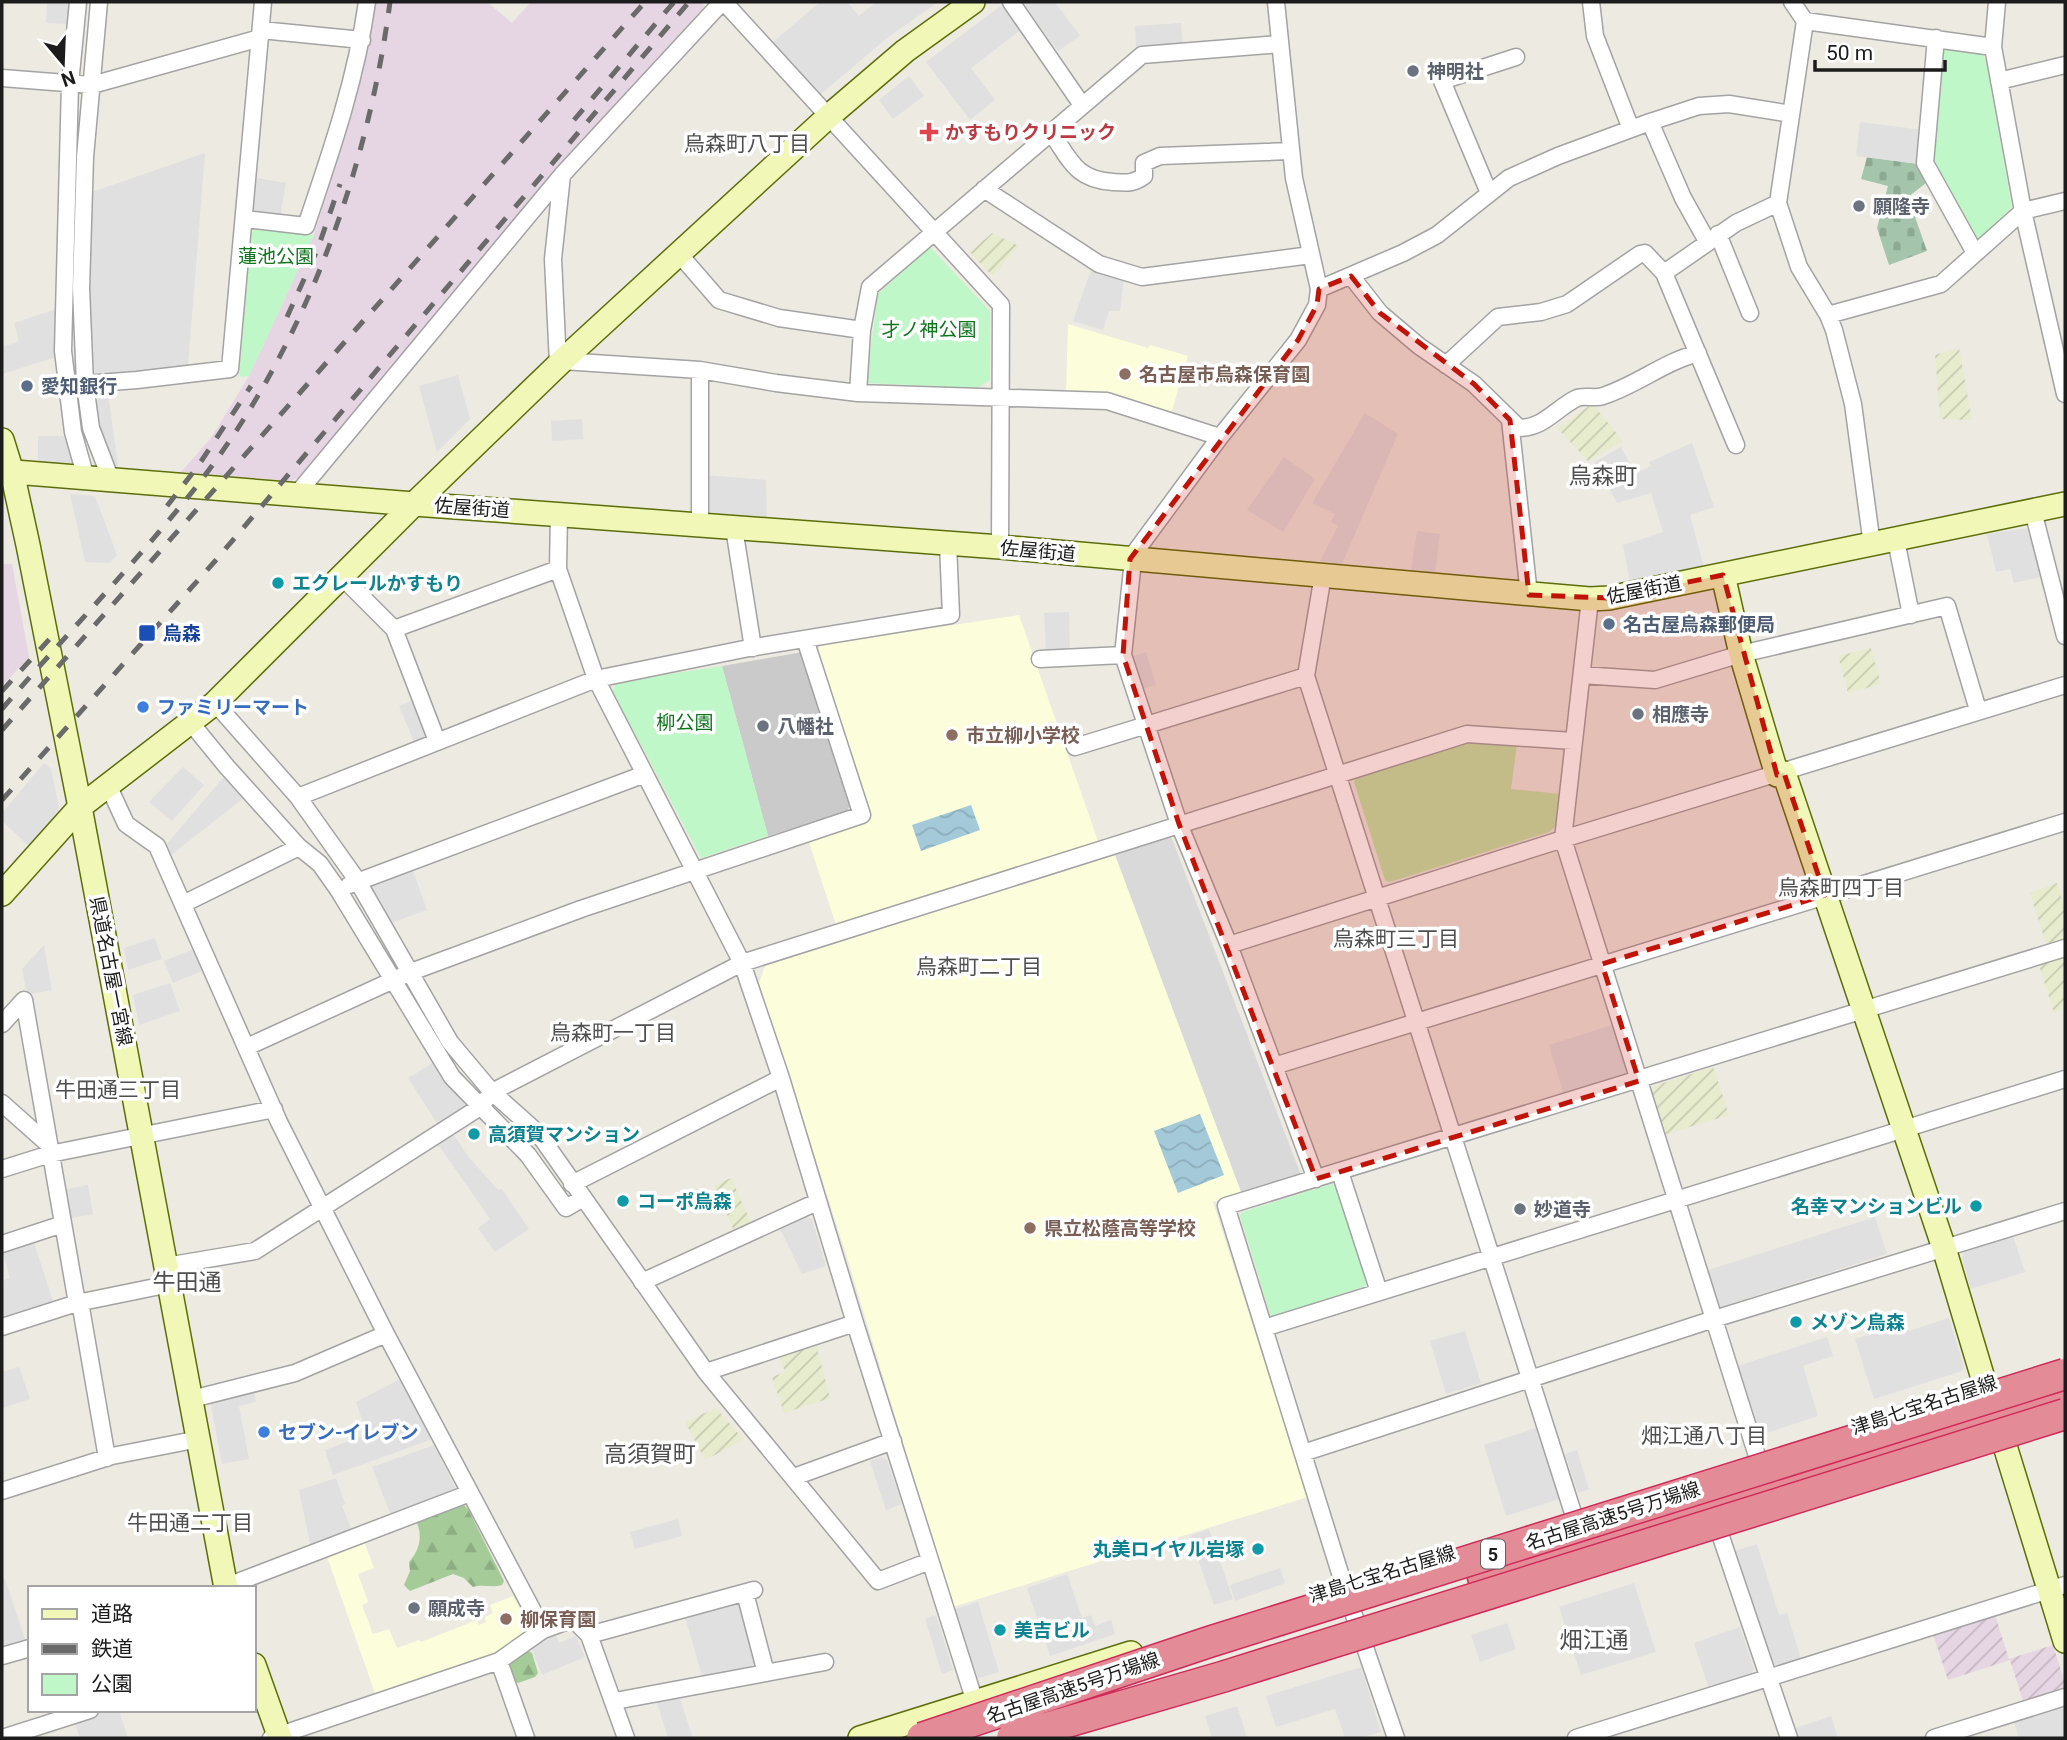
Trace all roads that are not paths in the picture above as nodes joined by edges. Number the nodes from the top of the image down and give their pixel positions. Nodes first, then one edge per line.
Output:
1 (78, 2) edge
2 (99, 2) edge
3 (263, 2) edge
4 (367, 2) edge
5 (723, 2) edge
6 (973, 2) edge
7 (1011, 2) edge
8 (1276, 2) edge
9 (1591, 2) edge
10 (1792, 2) edge
11 (1997, 2) edge
12 (1805, 21) junction
13 (261, 34) junction
14 (1936, 38) junction
15 (362, 40) junction
16 (1280, 44) junction
17 (1993, 47) junction
18 (1516, 57) dead end
19 (2065, 65) edge
20 (2, 78) edge
21 (1999, 81) junction
22 (70, 84) junction
23 (92, 85) junction
24 (1083, 105) junction
25 (1791, 114) junction
26 (829, 116) junction
27 (1650, 122) junction
28 (1631, 129) junction
29 (1051, 132) junction
30 (1290, 150) junction
31 (562, 175) junction
32 (984, 189) junction
33 (1489, 193) junction
34 (2065, 201) edge
35 (1778, 203) junction
36 (2023, 211) junction
37 (245, 219) junction
38 (934, 231) junction
39 (1712, 238) junction
40 (1976, 253) junction
41 (680, 255) junction
42 (1311, 255) junction
43 (1664, 273) junction
44 (1351, 276) junction
45 (1319, 289) junction
46 (1750, 313) dead end
47 (1828, 315) junction
48 (862, 330) junction
49 (1698, 353) junction
50 (560, 363) junction
51 (1446, 365) junction
52 (700, 370) junction
53 (2063, 373) edge
54 (85, 384) junction
55 (858, 393) junction
56 (2065, 394) edge
57 (1002, 398) junction
58 (1510, 420) junction
59 (1220, 437) junction
60 (2, 440) edge
61 (1736, 445) dead end
62 (7, 472) edge
63 (86, 478) junction
64 (111, 480) junction
65 (296, 495) junction
66 (414, 504) junction
67 (2065, 505) edge
68 (2033, 511) junction
69 (559, 514) junction
70 (700, 526) junction
71 (734, 528) junction
72 (1896, 540) junction
73 (948, 544) junction
74 (1872, 545) junction
75 (1000, 547) junction
76 (1132, 560) junction
77 (558, 569) junction
78 (1323, 575) junction
79 (1723, 575) junction
80 (341, 576) junction
81 (1529, 595) junction
82 (1590, 599) junction
83 (1911, 615) junction
84 (394, 629) junction
85 (2065, 636) edge
86 (805, 639) junction
87 (752, 648) junction
88 (1741, 654) junction
89 (1123, 655) junction
90 (1040, 659) dead end
91 (1581, 675) junction
92 (1306, 676) junction
93 (596, 679) junction
94 (2065, 685) edge
95 (215, 703) junction
96 (1978, 710) junction
97 (191, 723) junction
98 (1145, 725) junction
99 (438, 741) junction
100 (1573, 741) junction
101 (1075, 747) dead end
102 (645, 774) junction
103 (1781, 774) junction
104 (1338, 776) junction
105 (109, 787) junction
106 (298, 797) junction
107 (80, 807) junction
108 (2065, 822) edge
109 (1179, 824) junction
110 (1563, 839) junction
111 (299, 847) junction
112 (695, 871) junction
113 (357, 880) junction
114 (340, 891) junction
115 (2, 894) edge
116 (1825, 895) junction
117 (1377, 899) junction
118 (183, 904) junction
119 (1229, 945) junction
120 (2065, 948) edge
121 (742, 963) junction
122 (1602, 964) junction
123 (411, 972) junction
124 (392, 981) junction
125 (1864, 1009) junction
126 (1417, 1022) junction
127 (2, 1024) edge
128 (247, 1047) junction
129 (1274, 1066) junction
130 (781, 1079) junction
131 (2065, 1079) edge
132 (1639, 1081) junction
133 (492, 1092) junction
134 (2, 1103) edge
135 (481, 1107) junction
136 (274, 1109) junction
137 (1903, 1128) junction
138 (141, 1136) junction
139 (1453, 1137) junction
140 (49, 1149) junction
141 (2, 1169) edge
142 (1340, 1171) junction
143 (1316, 1179) junction
144 (572, 1184) junction
145 (583, 1198) junction
146 (1677, 1200) junction
147 (817, 1202) junction
148 (324, 1209) junction
149 (2065, 1211) edge
150 (63, 1224) junction
151 (2, 1244) edge
152 (1944, 1248) junction
153 (1492, 1257) junction
154 (168, 1275) junction
155 (642, 1282) junction
156 (1379, 1292) junction
157 (78, 1302) junction
158 (1714, 1319) junction
159 (855, 1323) junction
160 (2, 1327) edge
161 (1264, 1328) junction
162 (386, 1334) junction
163 (2065, 1360) edge
164 (706, 1372) junction
165 (2065, 1374) edge
166 (1531, 1380) junction
167 (1985, 1385) junction
168 (2065, 1393) edge
169 (191, 1399) junction
170 (1963, 1407) junction
171 (2065, 1413) edge
172 (2065, 1427) edge
173 (199, 1439) junction
174 (893, 1441) junction
175 (2005, 1446) junction
176 (1303, 1453) junction
177 (107, 1458) junction
178 (1758, 1459) junction
179 (794, 1477) junction
180 (2, 1491) edge
181 (470, 1493) junction
182 (1574, 1516) junction
183 (1720, 1534) junction
184 (930, 1561) junction
185 (1620, 1567) junction
186 (224, 1586) edge
187 (227, 1586) edge
188 (1344, 1586) junction
189 (2057, 1587) edge
190 (543, 1630) junction
191 (589, 1635) junction
192 (2065, 1641) edge
193 (1364, 1646) junction
194 (28, 1649) edge
195 (2, 1656) edge
196 (499, 1661) junction
197 (825, 1662) dead end
198 (256, 1672) edge
199 (766, 1673) junction
200 (1768, 1678) junction
201 (2065, 1697) edge
202 (615, 1701) junction
203 (975, 1702) junction
204 (84, 1712) edge
205 (276, 1737) edge
206 (1945, 1737) edge
207 (2, 1738) edge
208 (526, 1738) edge
209 (626, 1738) edge
210 (860, 1738) edge
211 (922, 1738) edge
212 (958, 1738) edge
213 (1012, 1738) edge
214 (1061, 1738) edge
215 (1396, 1738) edge
216 (1576, 1738) edge
217 (1789, 1738) edge

1 - 22 street
2 - 23 street
3 - 13 street
4 - 15 street
5 - 26 street
5 - 31 street
6 - 26 street
7 - 24 street
8 - 16 street
9 - 28 street
10 - 12 street
11 - 17 street
12 - 14 street
12 - 25 street
13 - 15 street
13 - 23 street
13 - 37 street
14 - 17 street
14 - 40 street
15 - 37 street
16 - 24 street
16 - 30 street
17 - 21 street
18 - 33 street
19 - 21 street
20 - 22 street
21 - 36 street
22 - 23 street
22 - 63 street
23 - 54 street
24 - 29 street
25 - 27 street
25 - 35 street
26 - 38 street
26 - 41 street
27 - 28 street
27 - 39 street
28 - 33 street
29 - 30 street
29 - 32 street
30 - 42 street
31 - 50 street
31 - 65 street
32 - 38 street
32 - 42 street
33 - 44 street
34 - 36 street
35 - 39 street
35 - 47 street
36 - 40 street
36 - 53 street
37 - 54 street
38 - 48 street
38 - 57 street
39 - 43 street
39 - 46 street
40 - 47 street
41 - 48 street
41 - 50 street
42 - 45 street
43 - 49 street
43 - 51 street
44 - 45 street
44 - 51 street
45 - 59 street
47 - 74 street
48 - 55 street
49 - 58 street
49 - 61 street
50 - 52 street
50 - 66 street
51 - 58 street
52 - 55 street
52 - 70 street
53 - 56 street
54 - 64 street
55 - 57 street
57 - 59 street
57 - 75 street
58 - 81 street
59 - 76 street
60 - 62 street, 県道名古屋一宮線
62 - 63 street, 佐屋街道
62 - 107 street, 県道名古屋一宮線
63 - 64 street, 佐屋街道
64 - 65 street, 佐屋街道
65 - 66 street, 佐屋街道
66 - 69 street, 佐屋街道
66 - 80 street
67 - 68 street, 佐屋街道
68 - 72 street, 佐屋街道
68 - 85 street
69 - 70 street, 佐屋街道
69 - 77 street
70 - 71 street, 佐屋街道
71 - 73 street, 佐屋街道
71 - 87 street
72 - 74 street, 佐屋街道
72 - 83 street
73 - 75 street, 佐屋街道
73 - 86 street
74 - 79 street, 佐屋街道
75 - 76 street, 佐屋街道
76 - 78 street, 佐屋街道
76 - 89 street
77 - 84 street
77 - 93 street
78 - 81 street, 佐屋街道
78 - 92 street
79 - 82 street, 佐屋街道
79 - 88 street
80 - 84 street
80 - 95 street
81 - 82 street, 佐屋街道
82 - 91 street
83 - 88 street
83 - 96 street
84 - 99 street
86 - 87 street
86 - 112 street
87 - 93 street
88 - 91 street
88 - 103 street
89 - 90 street
89 - 98 street
91 - 100 street
92 - 98 street
92 - 104 street
93 - 99 street
93 - 102 street
94 - 96 street
95 - 97 street
95 - 106 street
96 - 103 street
97 - 105 street
97 - 111 street
98 - 101 street
98 - 109 street
99 - 106 street
100 - 104 street
100 - 110 street
102 - 112 street
102 - 113 street
103 - 110 street
103 - 116 street
104 - 109 street
104 - 117 street
105 - 107 street
105 - 118 street
106 - 113 street
107 - 115 street
107 - 138 street, 県道名古屋一宮線
108 - 116 street
109 - 119 street
109 - 121 street
110 - 117 street
110 - 122 street
111 - 114 street
111 - 118 street
112 - 121 street
112 - 123 street
113 - 114 street
113 - 123 street
114 - 124 street
116 - 122 street
116 - 125 street
117 - 119 street
117 - 126 street
118 - 128 street
119 - 129 street
120 - 125 street
121 - 130 street
121 - 133 street
122 - 126 street
122 - 132 street
123 - 124 street
123 - 133 street
124 - 128 street
124 - 135 street
125 - 132 street
125 - 137 street
126 - 129 street
126 - 139 street
127 - 140 street
128 - 136 street
129 - 143 street
130 - 144 street
130 - 147 street
131 - 137 street
132 - 139 street
132 - 146 street
133 - 135 street
133 - 144 street
134 - 140 street
135 - 145 street
135 - 148 street
136 - 138 street
136 - 148 street
137 - 146 street
137 - 152 street
138 - 140 street
138 - 154 street, 県道名古屋一宮線
139 - 142 street
139 - 153 street
140 - 141 street
140 - 150 street
142 - 143 street
142 - 156 street
143 - 161 street
144 - 145 street
145 - 155 street
146 - 153 street
146 - 158 street
147 - 155 street
147 - 159 street
148 - 154 street
148 - 162 street
149 - 152 street
150 - 151 street
150 - 157 street
152 - 158 street
152 - 167 street
153 - 156 street
153 - 166 street
154 - 157 street
154 - 169 street, 県道名古屋一宮線
155 - 164 street
156 - 161 street
157 - 160 street
157 - 177 street
158 - 166 street
158 - 178 street
159 - 164 street
159 - 174 street
161 - 176 street
162 - 169 street
162 - 181 street
163 - 167 street, 津島七宝名古屋線
164 - 179 street
165 - 170 highway, 名古屋高速5号万場線 / 5, bridge
166 - 176 street
166 - 182 street
167 - 178 street, 津島七宝名古屋線
168 - 185 highway
169 - 173 street, 県道名古屋一宮線
170 - 211 highway, 名古屋高速5号万場線 / 5, bridge
170 - 212 highway
171 - 213 highway, 名古屋高速5号万場線 / 5, bridge
172 - 175 street
173 - 177 street
173 - 186 street, 県道名古屋一宮線
174 - 179 street
174 - 184 street
175 - 183 street
175 - 189 street
176 - 188 street
177 - 180 street
178 - 182 street, 津島七宝名古屋線
179 - 184 street
181 - 187 street
181 - 190 street
182 - 188 street, 津島七宝名古屋線
183 - 185 street
183 - 200 street
184 - 203 street
185 - 193 street
188 - 193 street
188 - 203 street, 津島七宝名古屋線
189 - 192 street
189 - 200 street
190 - 191 street
190 - 196 street
191 - 199 street
191 - 202 street
193 - 214 street
193 - 215 street
194 - 195 street
196 - 205 street
196 - 208 street
197 - 199 street
198 - 205 street
199 - 202 street
200 - 216 street
200 - 217 street
201 - 206 street
202 - 209 street
203 - 210 street, 津島七宝名古屋線
204 - 207 street

